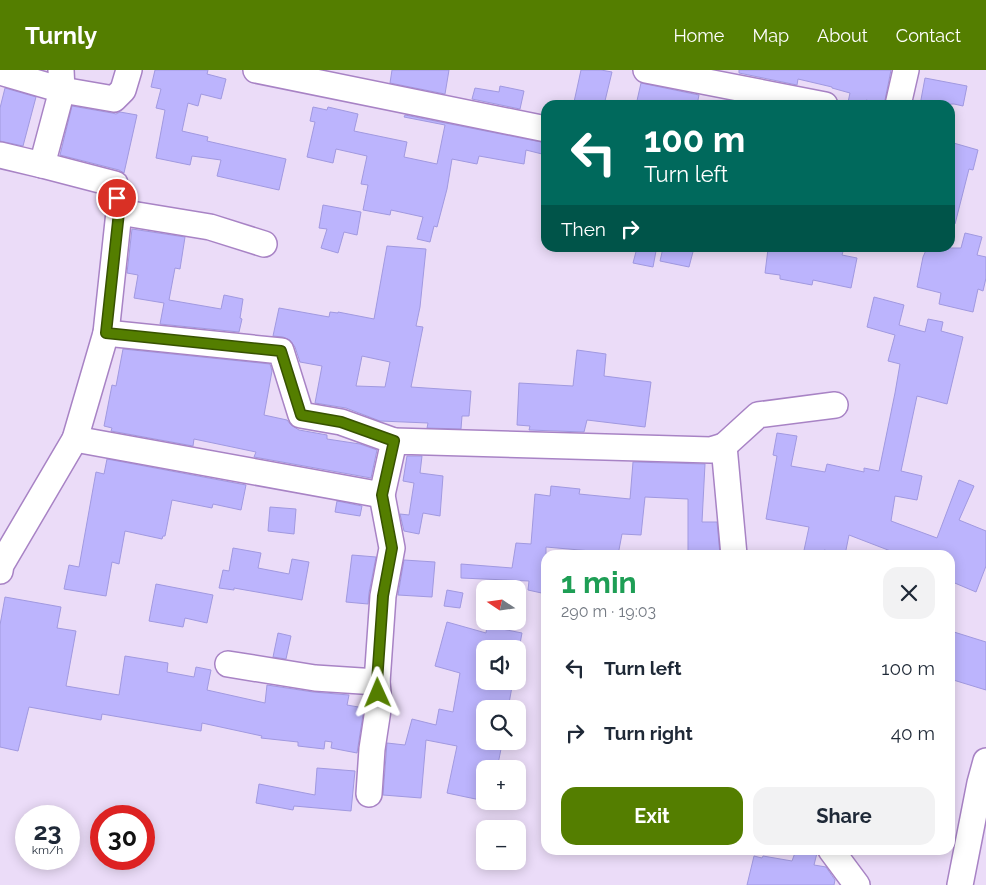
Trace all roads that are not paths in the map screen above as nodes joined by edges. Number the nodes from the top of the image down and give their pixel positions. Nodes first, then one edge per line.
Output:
1 (129, 70) edge
2 (256, 70) edge
3 (646, 70) edge
4 (906, 70) edge
5 (0, 72) edge
6 (62, 80) edge
7 (799, 100) edge
8 (899, 100) edge
9 (541, 128) edge
10 (0, 155) edge
11 (42, 165) junction
12 (119, 212) junction
13 (264, 244) dead end
14 (106, 333) junction
15 (835, 406) dead end
16 (75, 440) junction
17 (394, 441) junction
18 (724, 446) junction
19 (382, 495) junction
20 (734, 550) edge
21 (0, 571) edge
22 (228, 664) dead end
23 (377, 682) junction
24 (986, 761) edge
25 (369, 794) dead end
26 (835, 855) edge
27 (857, 885) edge
28 (960, 885) edge

1 - 6 street
2 - 9 street
3 - 7 street
4 - 8 street
5 - 6 street
6 - 11 street
10 - 11 street
11 - 12 street
12 - 13 street
12 - 14 street
14 - 16 street
14 - 17 street
15 - 18 street
16 - 19 street
16 - 21 street
17 - 18 street
17 - 19 street
18 - 20 street
19 - 23 street
22 - 23 street
23 - 25 street
24 - 28 street
26 - 27 street

